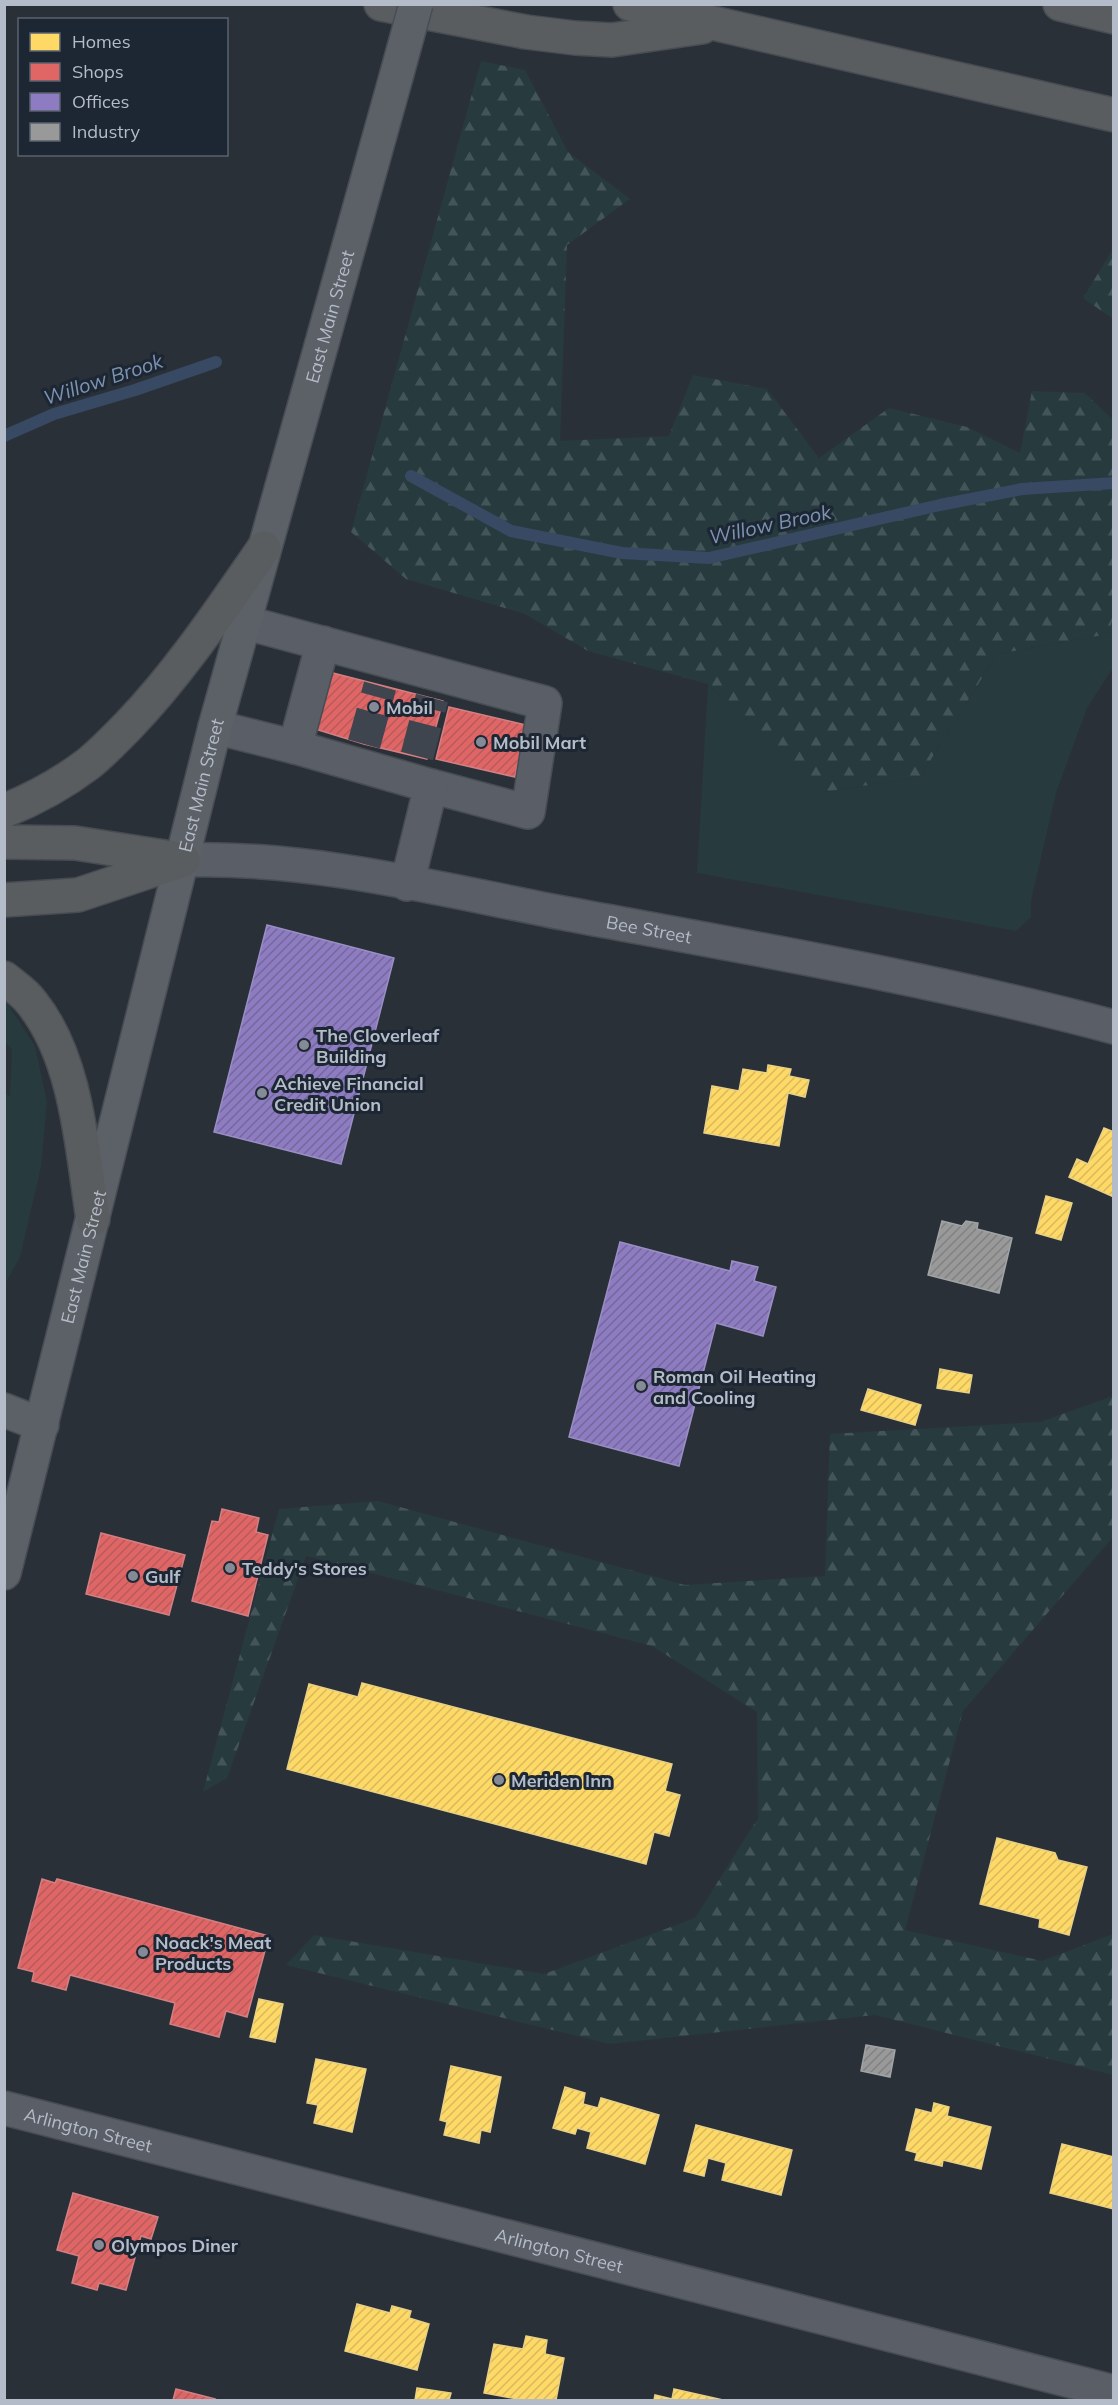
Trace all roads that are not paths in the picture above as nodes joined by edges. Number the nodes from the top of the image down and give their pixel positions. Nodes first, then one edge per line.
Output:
1 (381, 4) edge
2 (416, 4) edge
3 (630, 4) edge
4 (1060, 4) edge
5 (1113, 17) edge
6 (717, 24) junction
7 (1113, 115) edge
8 (264, 548) junction
9 (243, 622) junction
10 (323, 643) junction
11 (215, 726) junction
12 (295, 747) junction
13 (420, 774) junction
14 (4, 811) edge
15 (4, 842) edge
16 (183, 860) junction
17 (407, 884) junction
18 (4, 900) edge
19 (4, 978) edge
20 (1113, 1027) edge
21 (93, 1219) junction
22 (4, 1410) edge
23 (42, 1425) junction
24 (4, 1573) edge
25 (4, 2108) edge
26 (1113, 2392) edge

1 - 6 highway
2 - 8 main road, East Main Street, bridge
3 - 6 highway
4 - 5 highway
6 - 7 highway
8 - 9 main road, East Main Street
8 - 14 highway
9 - 10 street
9 - 11 main road, East Main Street
10 - 12 street
10 - 13 street
11 - 12 street
11 - 16 main road, East Main Street
12 - 13 street
13 - 17 street
15 - 16 highway
16 - 17 street, Bee Street
16 - 18 highway
16 - 21 main road, East Main Street
17 - 20 street, Bee Street
19 - 21 highway
21 - 23 main road, East Main Street
22 - 23 main road
23 - 24 main road, East Main Street
25 - 26 street, Arlington Street

